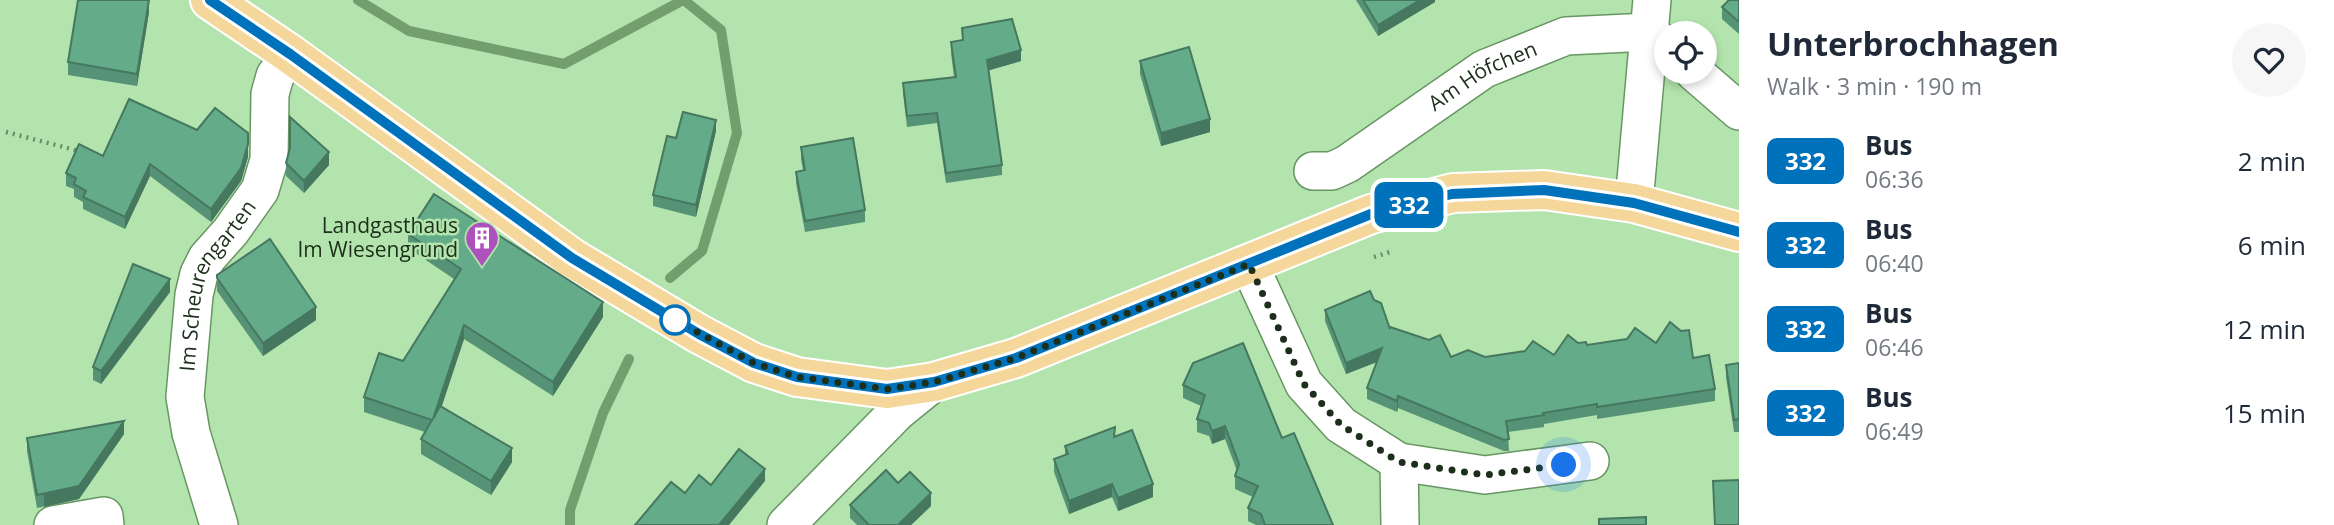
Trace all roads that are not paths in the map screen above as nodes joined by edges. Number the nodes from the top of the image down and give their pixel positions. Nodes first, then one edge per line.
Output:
1 (210, 0) edge
2 (1654, 26) edge
3 (1654, 42) edge
4 (290, 54) junction
5 (1708, 84) edge
6 (1739, 111) edge
7 (1313, 172) dead end
8 (1634, 203) junction
9 (1739, 232) edge
10 (1249, 264) junction
11 (934, 382) junction
12 (1590, 461) dead end
13 (1399, 462) junction
14 (46, 521) edge
15 (105, 525) edge
16 (219, 525) edge
17 (786, 525) edge
18 (1400, 525) edge

1 - 4 main road
2 - 7 street, Am Höfchen
3 - 8 street
4 - 11 main road
4 - 16 street, Im Scheurengarten
5 - 6 street
8 - 9 main road
8 - 10 main road
10 - 11 main road
10 - 13 street
11 - 17 street
12 - 13 street
13 - 18 street
14 - 15 street

